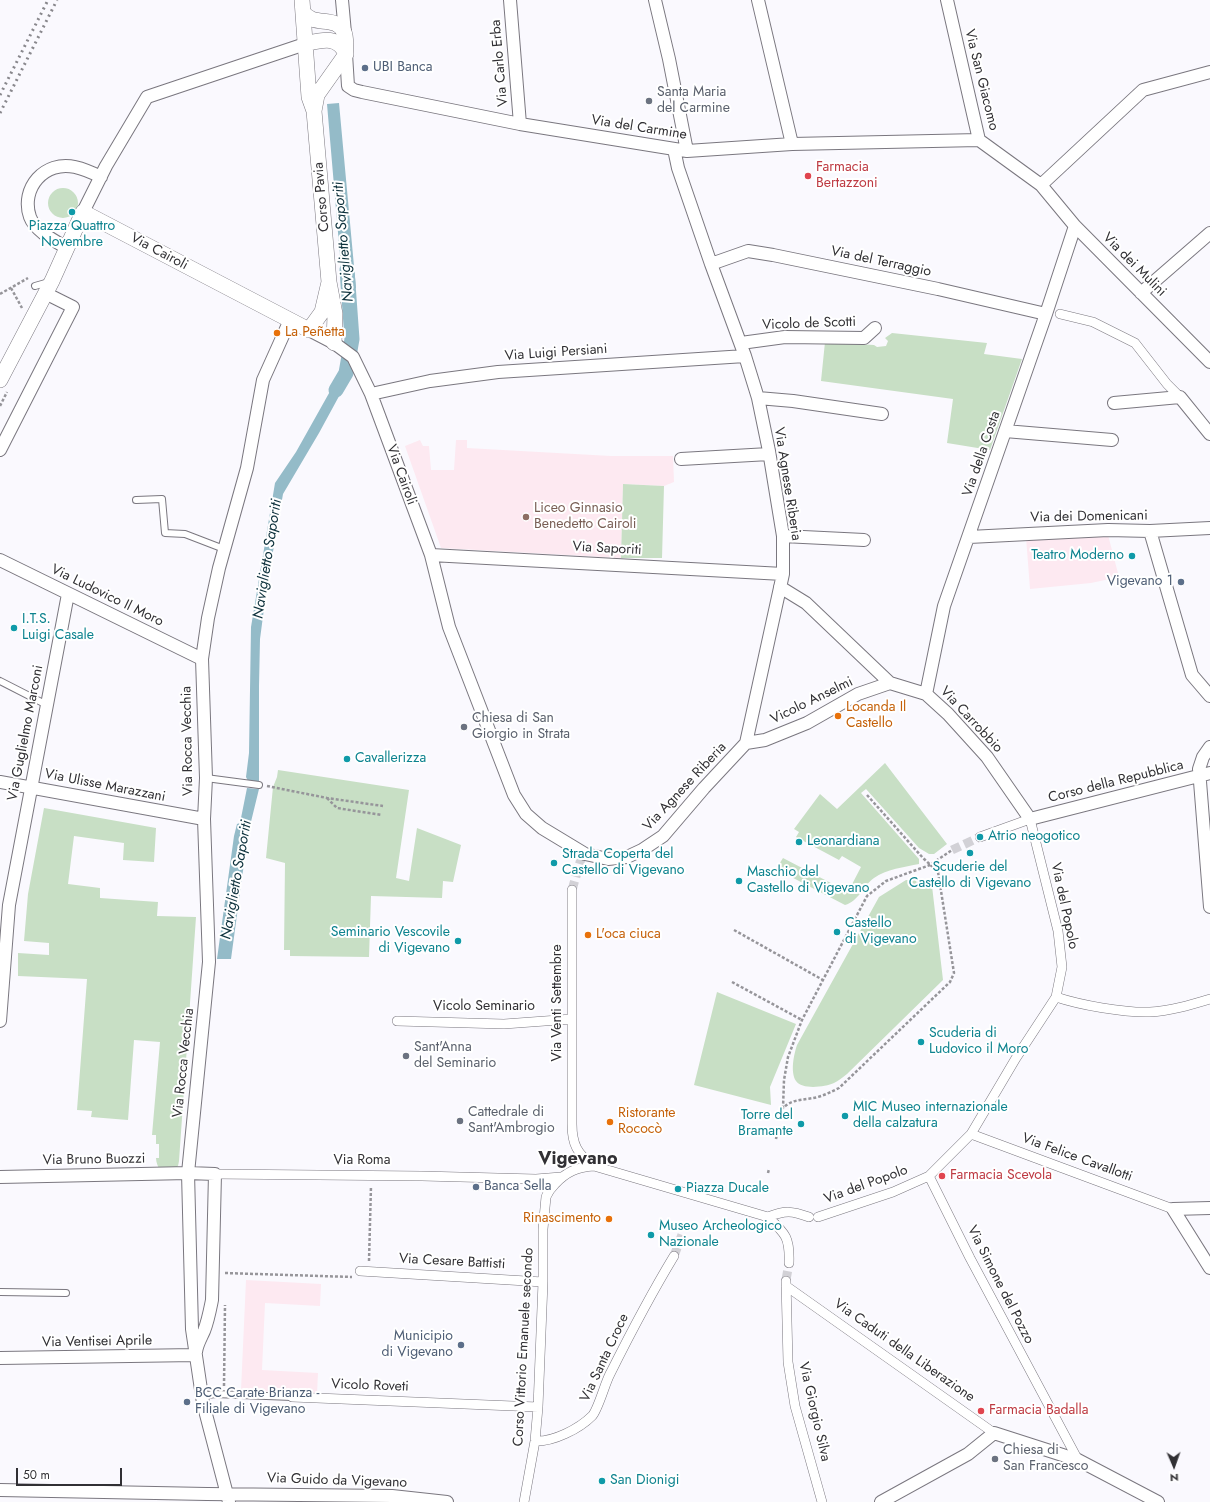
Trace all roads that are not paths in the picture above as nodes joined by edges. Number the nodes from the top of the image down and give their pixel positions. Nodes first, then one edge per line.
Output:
1 (342, 0) edge
2 (510, 0) edge
3 (655, 0) edge
4 (758, 0) edge
5 (946, 0) edge
6 (303, 6) edge
7 (344, 33) junction
8 (305, 44) junction
9 (346, 54) junction
10 (1210, 72) edge
11 (307, 73) junction
12 (326, 83) junction
13 (314, 111) junction
14 (520, 124) junction
15 (979, 140) junction
16 (792, 144) junction
17 (674, 149) junction
18 (687, 151) junction
19 (101, 177) junction
20 (1041, 185) junction
21 (84, 212) junction
22 (1075, 226) junction
23 (1210, 233) edge
24 (67, 248) junction
25 (711, 264) junction
26 (329, 282) junction
27 (44, 287) junction
28 (1141, 293) junction
29 (1046, 314) junction
30 (1060, 314) dead end
31 (290, 320) junction
32 (875, 328) dead end
33 (308, 330) junction
34 (741, 343) junction
35 (344, 350) junction
36 (745, 356) junction
37 (1210, 362) edge
38 (0, 380) edge
39 (371, 394) junction
40 (1180, 397) junction
41 (758, 398) junction
42 (1114, 403) dead end
43 (882, 414) dead end
44 (1005, 431) junction
45 (1210, 434) edge
46 (1112, 440) dead end
47 (0, 450) edge
48 (769, 454) junction
49 (682, 459) dead end
50 (136, 500) dead end
51 (1210, 528) edge
52 (1150, 531) junction
53 (782, 536) junction
54 (969, 537) junction
55 (864, 540) dead end
56 (224, 549) junction
57 (430, 555) junction
58 (0, 560) edge
59 (783, 574) junction
60 (780, 587) junction
61 (68, 594) junction
62 (202, 659) junction
63 (0, 680) edge
64 (890, 683) junction
65 (926, 694) junction
66 (1210, 696) edge
67 (48, 705) junction
68 (746, 743) junction
69 (1210, 747) edge
70 (1204, 775) edge
71 (206, 778) junction
72 (0, 782) edge
73 (259, 785) road end
74 (31, 787) junction
75 (204, 819) junction
76 (1030, 819) junction
77 (980, 837) tunnel mouth
78 (583, 856) joint
79 (572, 890) tunnel mouth
80 (4, 904) edge
81 (1210, 907) edge
82 (1056, 996) junction
83 (1210, 999) edge
84 (572, 1019) junction
85 (0, 1021) edge
86 (397, 1021) dead end
87 (971, 1134) junction
88 (594, 1166) junction
89 (188, 1173) junction
90 (215, 1174) junction
91 (929, 1176) junction
92 (0, 1177) edge
93 (561, 1177) junction
94 (1210, 1208) edge
95 (1173, 1209) junction
96 (768, 1217) junction
97 (674, 1256) tunnel mouth
98 (789, 1263) tunnel mouth
99 (1210, 1268) edge
100 (364, 1271) road end
101 (543, 1282) junction
102 (786, 1283) joint
103 (0, 1292) edge
104 (66, 1293) dead end
105 (192, 1329) junction
106 (204, 1332) junction
107 (195, 1355) junction
108 (0, 1358) edge
109 (201, 1396) junction
110 (292, 1397) joint
111 (538, 1407) junction
112 (994, 1433) junction
113 (535, 1441) junction
114 (1078, 1460) junction
115 (0, 1490) edge
116 (228, 1498) edge
117 (447, 1502) edge
118 (524, 1502) edge
119 (822, 1502) edge
120 (881, 1502) edge
121 (1158, 1502) edge

1 - 7 street
2 - 14 street, Via Carlo Erba
3 - 18 street
4 - 16 street
5 - 15 street, Via San Giacomo
6 - 7 street, Corso Pavia
6 - 8 street, Corso Pavia
7 - 9 street
8 - 9 street
8 - 11 street, Corso Pavia
8 - 19 street
9 - 12 street, Corso Pavia
9 - 14 street, Via del Carmine
10 - 20 street
11 - 12 street
11 - 13 street, Corso Pavia
12 - 13 street, Corso Pavia
13 - 26 street, Corso Pavia
14 - 17 street, Via del Carmine
15 - 16 street, Via del Carmine
15 - 20 street, Via San Giacomo
16 - 18 street, Via del Carmine
17 - 18 street, Via del Carmine
17 - 25 street, Via Agnese Riberia
19 - 21 street
19 - 24 street
20 - 22 street, Via dei Mulini
21 - 24 street
21 - 31 street, Via Cairoli
22 - 28 street, Via dei Mulini
22 - 29 street, Via della Costa
23 - 28 street
24 - 27 street
25 - 29 street, Via del Terraggio
25 - 34 street, Via Agnese Riberia
26 - 33 street, Corso Pavia
26 - 35 street, Corso Pavia
27 - 38 street
27 - 47 street
28 - 37 street, Via dei Mulini
29 - 44 street, Via della Costa
30 - 40 street
31 - 33 street, Via Cairoli
31 - 56 street, Via Rocca Vecchia
32 - 34 street, Vicolo de Scotti
33 - 35 street, Via Cairoli
34 - 36 street, Via Agnese Riberia
35 - 39 street, Via Cairoli
36 - 39 street, Via Luigi Persiani
36 - 41 street, Via Agnese Riberia
39 - 57 street, Via Cairoli
40 - 42 street
40 - 45 street
41 - 43 street
41 - 48 street, Via Agnese Riberia
44 - 46 street
44 - 54 street, Via della Costa
48 - 49 street
48 - 53 street, Via Agnese Riberia
50 - 56 lane
51 - 52 street, Via dei Domenicani
52 - 54 street, Via dei Domenicani
52 - 66 street
53 - 55 street
53 - 59 street, Via Agnese Riberia
54 - 65 street, Via della Costa
56 - 62 street, Via Rocca Vecchia
57 - 59 street, Via Saporiti
57 - 78 street, Via Cairoli
58 - 61 street, Via Ludovico Il Moro
59 - 60 street, Via Agnese Riberia
60 - 64 street, Via Carrobbio
60 - 68 street, Via Agnese Riberia
61 - 62 street, Via Ludovico Il Moro
61 - 67 street, Via Guglielmo Marconi
62 - 71 street, Via Rocca Vecchia
63 - 67 lane
64 - 65 street, Via Carrobbio
64 - 68 street, Vicolo Anselmi
65 - 76 street, Via Carrobbio
67 - 74 street, Via Guglielmo Marconi
68 - 78 street, Via Agnese Riberia
69 - 70 street
70 - 76 street, Corso della Repubblica
70 - 81 street
71 - 73 lane
71 - 75 street, Via Rocca Vecchia
72 - 74 street, Via Ulisse Marazzani
74 - 75 street, Via Ulisse Marazzani
74 - 80 street, Via Guglielmo Marconi
75 - 89 street, Via Rocca Vecchia
76 - 77 street
76 - 82 street, Via del Popolo
79 - 84 street, Via Venti Settembre
80 - 85 street, Via Guglielmo Marconi
82 - 83 street
82 - 87 street, Via del Popolo
84 - 86 street, Vicolo Seminario
84 - 88 street, Via Venti Settembre
87 - 91 street, Via del Popolo
87 - 95 street, Via Felice Cavallotti
88 - 93 street
88 - 96 street
89 - 90 street, Via Roma
89 - 92 street, Via Bruno Buozzi
89 - 105 street, Via Rocca Vecchia
90 - 93 street, Via Roma
90 - 106 street
91 - 96 street, Via del Popolo
91 - 114 street, Via Simone del Pozzo
93 - 101 street, Corso Vittorio Emanuele secondo
94 - 95 street
95 - 99 street
96 - 98 street
97 - 113 street, Via Santa Croce
100 - 101 street, Via Cesare Battisti
101 - 111 street, Corso Vittorio Emanuele secondo
102 - 112 street, Via Caduti della Liberazione
102 - 119 street, Via Giorgio Silva
103 - 104 lane
105 - 106 lane
105 - 107 street, Via Rocca Vecchia
106 - 107 street
107 - 108 street, Via Ventisei Aprile
107 - 109 street, Via Rocca Vecchia
109 - 110 lane, Vicolo Roveti
109 - 116 street, Via Rocca Vecchia
110 - 111 street, Vicolo Roveti
111 - 113 street, Corso Vittorio Emanuele secondo
112 - 114 street, Via Caduti della Liberazione
112 - 120 street
113 - 118 street, Corso Vittorio Emanuele secondo
114 - 121 street, Via Caduti della Liberazione
115 - 116 street, Via Guido da Vigevano
116 - 117 street, Via Guido da Vigevano

